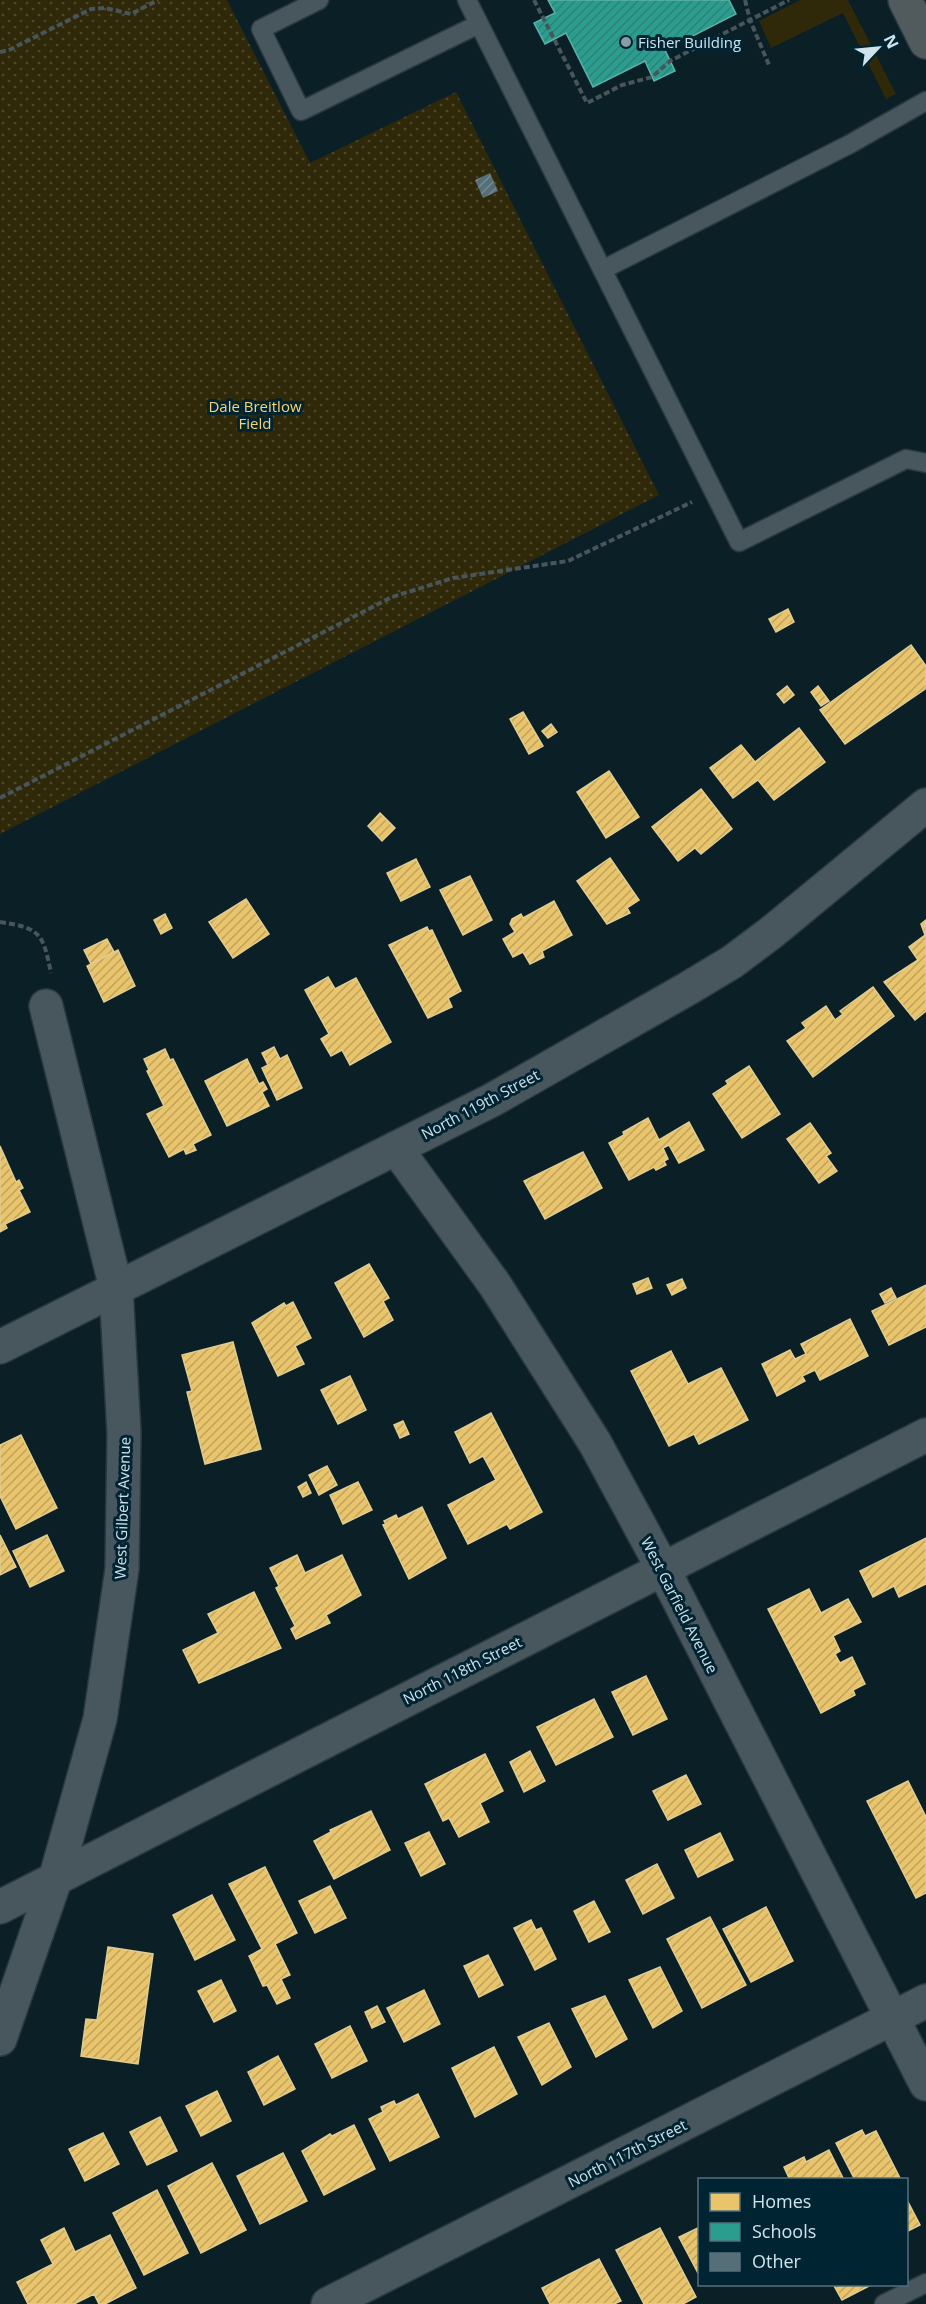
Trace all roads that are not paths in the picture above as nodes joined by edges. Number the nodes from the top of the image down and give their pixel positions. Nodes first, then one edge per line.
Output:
1 (319, 0) edge
2 (467, 0) edge
3 (905, 0) edge
4 (479, 24) junction
5 (926, 42) edge
6 (926, 101) edge
7 (604, 269) junction
8 (926, 462) edge
9 (926, 805) edge
10 (46, 1006) road end
11 (396, 1148) junction
12 (116, 1288) junction
13 (0, 1347) edge
14 (926, 1435) edge
15 (662, 1568) junction
16 (55, 1880) junction
17 (0, 1907) edge
18 (926, 2001) edge
19 (893, 2018) junction
20 (0, 2039) edge
21 (926, 2085) edge
22 (926, 2283) edge
23 (328, 2304) edge
24 (884, 2304) edge

1 - 4 lane
2 - 4 lane
3 - 5 main road
4 - 7 lane
6 - 7 lane
7 - 8 lane
9 - 11 street, North 119th Street
10 - 12 street, West Gilbert Avenue
11 - 12 street, North 119th Street
11 - 15 street, West Garfield Avenue
12 - 13 street, North 119th Street
12 - 16 street, West Gilbert Avenue
14 - 15 street, North 118th Street
15 - 16 street, North 118th Street
15 - 19 street, West Garfield Avenue
16 - 17 street, North 118th Street
16 - 20 street, West Gilbert Avenue
18 - 19 street, North 117th Street
19 - 21 street, West Garfield Avenue
19 - 23 street, North 117th Street
22 - 24 lane

